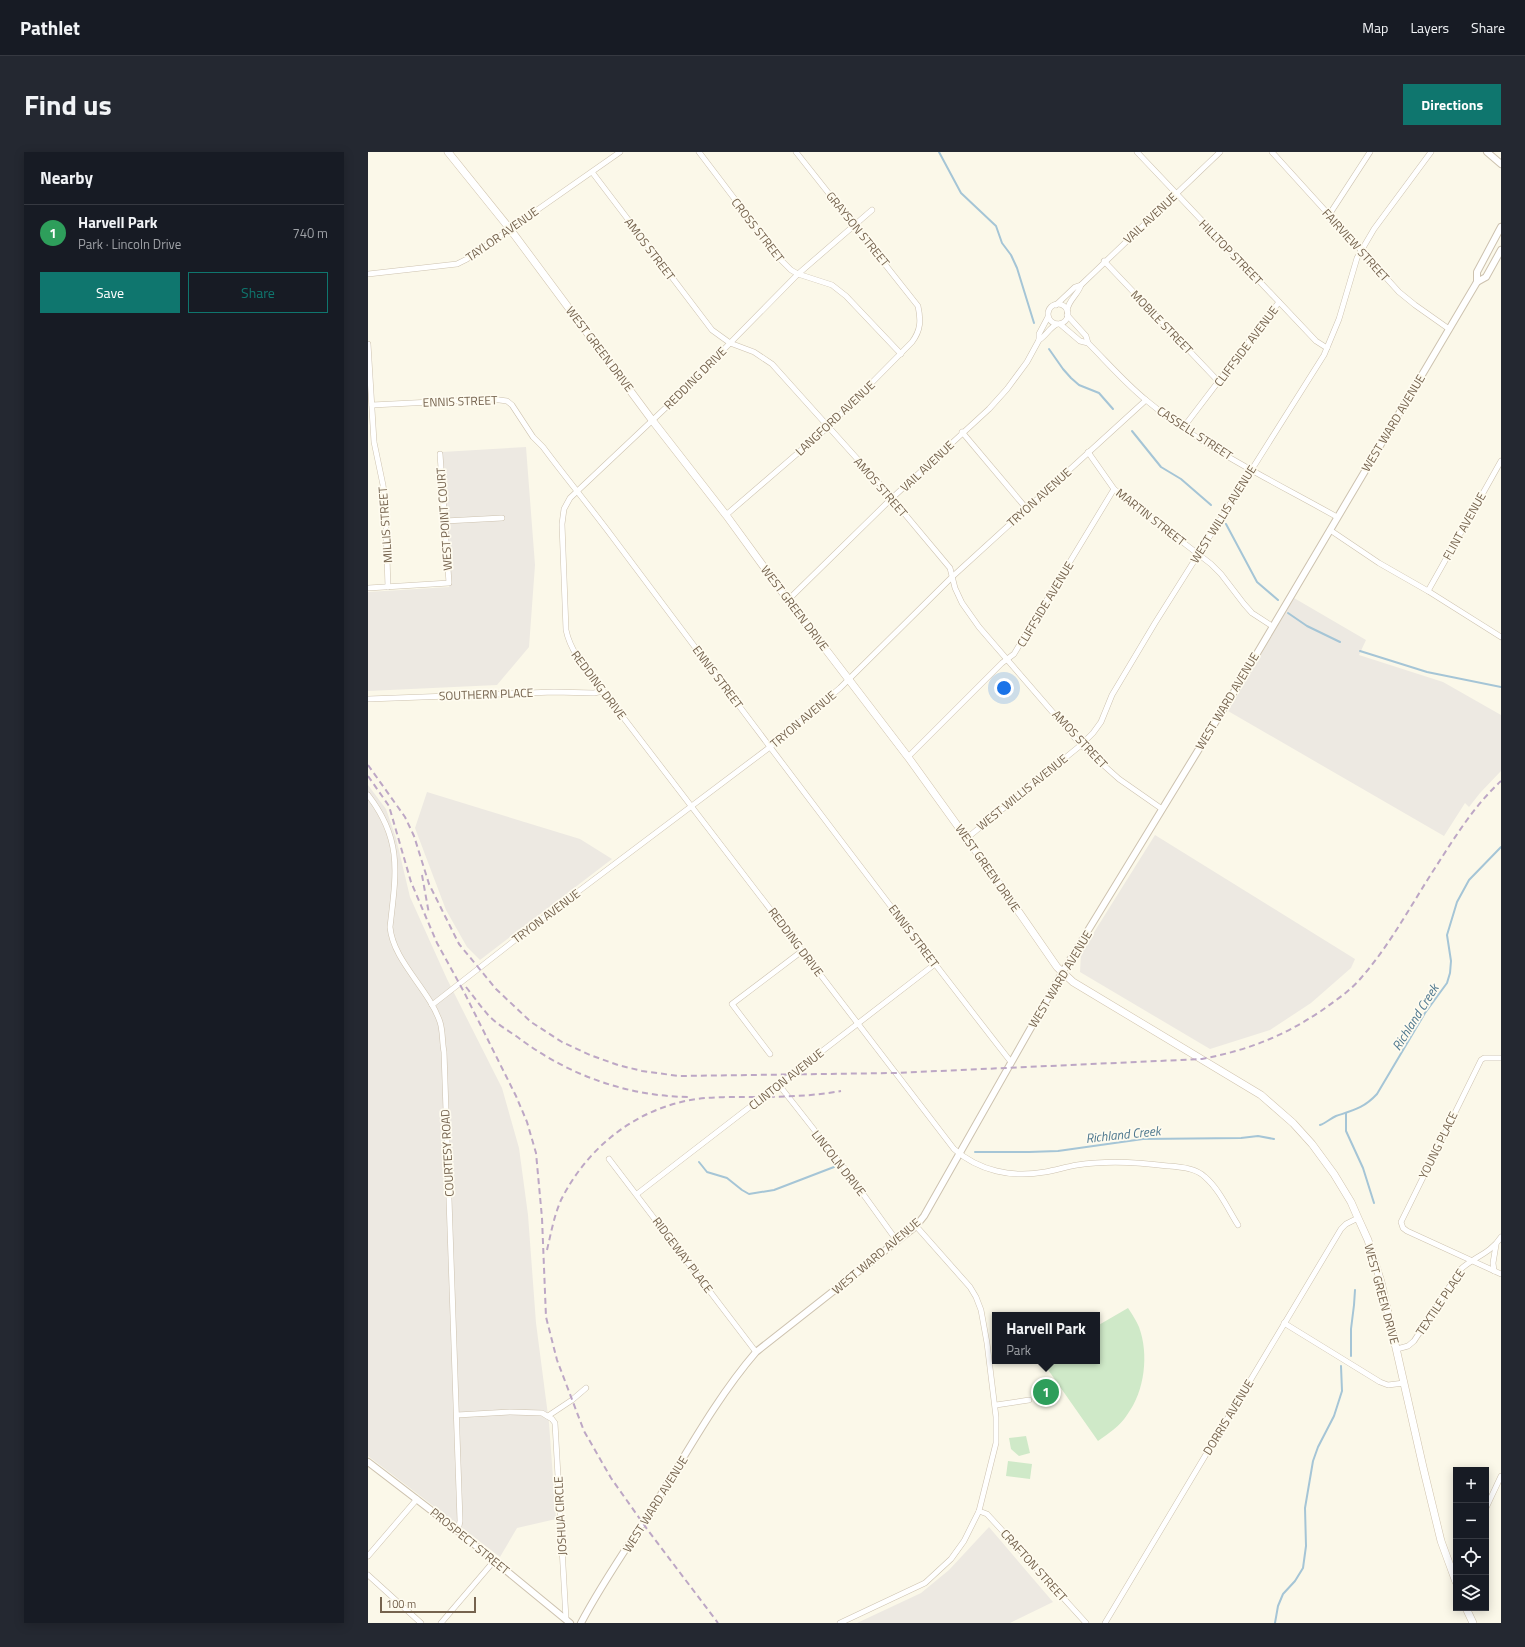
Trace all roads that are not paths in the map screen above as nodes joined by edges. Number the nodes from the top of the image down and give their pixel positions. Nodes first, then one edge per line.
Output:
1 (448, 152) edge
2 (620, 152) edge
3 (699, 152) edge
4 (796, 152) edge
5 (1137, 152) edge
6 (1220, 152) edge
7 (1272, 152) edge
8 (1370, 152) edge
9 (1431, 152) edge
10 (1487, 152) edge
11 (1501, 164) edge
12 (592, 172) junction
13 (1176, 194) junction
14 (872, 210) dead end
15 (1329, 215) junction
16 (853, 226) junction
17 (1501, 227) edge
18 (510, 229) junction
19 (1362, 250) junction
20 (1501, 250) edge
21 (1499, 259) edge
22 (1104, 261) junction
23 (368, 274) edge
24 (798, 274) junction
25 (1477, 282) junction
26 (1081, 285) junction
27 (1279, 302) junction
28 (1056, 305) junction
29 (918, 308) joint
30 (1067, 313) junction
31 (1048, 317) junction
32 (1058, 324) junction
33 (1449, 329) junction
34 (1039, 340) junction
35 (1088, 342) junction
36 (730, 343) junction
37 (368, 344) edge
38 (1327, 348) junction
39 (901, 354) junction
40 (1219, 382) junction
41 (1146, 400) junction
42 (372, 404) junction
43 (652, 420) junction
44 (828, 427) junction
45 (1183, 428) junction
46 (962, 432) junction
47 (1088, 452) junction
48 (440, 454) dead end
49 (1501, 461) edge
50 (1251, 469) junction
51 (1114, 489) junction
52 (576, 491) junction
53 (891, 499) junction
54 (1026, 508) junction
55 (726, 515) junction
56 (1337, 517) junction
57 (502, 518) dead end
58 (445, 521) junction
59 (1330, 530) junction
60 (1198, 554) junction
61 (952, 577) junction
62 (388, 587) junction
63 (368, 588) edge
64 (1428, 591) junction
65 (788, 600) junction
66 (1272, 626) junction
67 (1501, 637) edge
68 (1007, 659) junction
69 (848, 679) junction
70 (603, 691) junction
71 (368, 699) edge
72 (1081, 745) junction
73 (770, 747) junction
74 (908, 757) junction
75 (368, 795) edge
76 (691, 806) junction
77 (1162, 809) junction
78 (967, 838) junction
79 (802, 951) junction
80 (935, 964) junction
81 (1062, 973) junction
82 (432, 1005) junction
83 (858, 1024) junction
84 (770, 1054) dead end
85 (1501, 1058) edge
86 (1011, 1062) junction
87 (779, 1085) junction
88 (959, 1154) junction
89 (609, 1159) dead end
90 (636, 1194) junction
91 (1358, 1218) junction
92 (1238, 1225) dead end
93 (916, 1226) junction
94 (1501, 1237) edge
95 (897, 1241) junction
96 (1496, 1244) junction
97 (1471, 1261) junction
98 (1494, 1271) junction
99 (1501, 1274) edge
100 (1284, 1324) junction
101 (1396, 1349) junction
102 (756, 1352) junction
103 (1404, 1383) junction
104 (586, 1388) dead end
105 (1029, 1400) dead end
106 (996, 1405) junction
107 (457, 1415) junction
108 (548, 1416) junction
109 (368, 1462) edge
110 (1501, 1476) edge
111 (417, 1499) junction
112 (1488, 1503) edge
113 (979, 1511) junction
114 (458, 1531) junction
115 (368, 1556) edge
116 (494, 1561) junction
117 (1453, 1564) edge
118 (368, 1575) edge
119 (1467, 1611) edge
120 (568, 1621) edge
121 (421, 1623) edge
122 (441, 1623) edge
123 (581, 1623) edge
124 (840, 1623) edge
125 (1086, 1623) edge
126 (1105, 1623) edge
127 (1473, 1623) edge

1 - 18 main road, WEST GREEN DRIVE
2 - 12 street, TAYLOR AVENUE
3 - 24 street, CROSS STREET
4 - 16 street, GRAYSON STREET
5 - 13 street, HILLTOP STREET
6 - 13 street, VAIL AVENUE
7 - 15 street, FAIRVIEW STREET
8 - 15 street
9 - 19 street, WEST WILLIS AVENUE
10 - 11 street
12 - 18 street, TAYLOR AVENUE
12 - 36 street, AMOS STREET
13 - 22 street, VAIL AVENUE
13 - 27 street, HILLTOP STREET
14 - 16 street, REDDING DRIVE
15 - 19 street, FAIRVIEW STREET
16 - 24 street, REDDING DRIVE
16 - 29 street, GRAYSON STREET
17 - 25 street, WEST WARD AVENUE
18 - 23 street, TAYLOR AVENUE
18 - 43 main road, WEST GREEN DRIVE
19 - 33 street, FAIRVIEW STREET
19 - 38 street, WEST WILLIS AVENUE
20 - 21 street, WEST WARD AVENUE
21 - 25 street, WEST WARD AVENUE
22 - 26 street, VAIL AVENUE
22 - 40 street, MOBILE STREET
24 - 36 street, REDDING DRIVE
24 - 39 street, CROSS STREET
25 - 33 street, WEST WARD AVENUE
26 - 28 street, VAIL AVENUE
26 - 30 street, VAIL AVENUE
27 - 38 street, HILLTOP STREET
27 - 40 street, CLIFFSIDE AVENUE
28 - 30 street
28 - 31 street
29 - 39 street, LANGFORD AVENUE
30 - 32 street
30 - 35 street, CASSELL STREET
31 - 32 street
31 - 34 street, VAIL AVENUE
32 - 34 street, VAIL AVENUE
32 - 35 street, CASSELL STREET
33 - 56 street, WEST WARD AVENUE
34 - 46 street, VAIL AVENUE
35 - 41 street, CASSELL STREET
36 - 43 street, REDDING DRIVE
36 - 44 street, AMOS STREET
37 - 42 street, MILLIS STREET
38 - 50 street, WEST WILLIS AVENUE
39 - 44 street, LANGFORD AVENUE
40 - 45 street, CLIFFSIDE AVENUE
41 - 45 street, CASSELL STREET
41 - 47 street, TRYON AVENUE
42 - 52 street, ENNIS STREET
42 - 62 street, MILLIS STREET
43 - 52 street, REDDING DRIVE
43 - 55 main road, WEST GREEN DRIVE
44 - 53 street, AMOS STREET
44 - 55 street, LANGFORD AVENUE
45 - 50 street, CASSELL STREET
46 - 53 street, VAIL AVENUE
46 - 54 street
47 - 51 street, MARTIN STREET
47 - 54 street, TRYON AVENUE
48 - 58 street, WEST POINT COURT
49 - 64 street, FLINT AVENUE
50 - 56 street, CASSELL STREET
50 - 60 street, WEST WILLIS AVENUE
51 - 60 street, MARTIN STREET
51 - 68 street, CLIFFSIDE AVENUE
52 - 70 street, REDDING DRIVE
52 - 73 street, ENNIS STREET
53 - 61 street, AMOS STREET
53 - 65 street, VAIL AVENUE
54 - 61 street, TRYON AVENUE
55 - 65 main road, WEST GREEN DRIVE
56 - 59 street, WEST WARD AVENUE
57 - 58 street
58 - 62 street, WEST POINT COURT
59 - 64 street
59 - 66 street, WEST WARD AVENUE
60 - 66 street, MARTIN STREET
60 - 72 street, WEST WILLIS AVENUE
61 - 68 street, AMOS STREET
61 - 69 street, TRYON AVENUE
62 - 63 street
64 - 67 street
65 - 69 main road, WEST GREEN DRIVE
66 - 77 street, WEST WARD AVENUE
68 - 72 street, AMOS STREET
68 - 74 street, CLIFFSIDE AVENUE
69 - 73 street, TRYON AVENUE
69 - 74 main road, WEST GREEN DRIVE
70 - 71 street, SOUTHERN PLACE
70 - 76 street, REDDING DRIVE
72 - 77 street, AMOS STREET
72 - 78 street, WEST WILLIS AVENUE
73 - 76 street, TRYON AVENUE
73 - 80 street, ENNIS STREET
74 - 78 main road, WEST GREEN DRIVE
75 - 82 street, COURTESY ROAD
76 - 79 street, REDDING DRIVE
76 - 82 street, TRYON AVENUE
77 - 81 street, WEST WARD AVENUE
78 - 81 main road, WEST GREEN DRIVE
79 - 83 street, REDDING DRIVE
79 - 84 street
80 - 83 street, CLINTON AVENUE
80 - 86 street, ENNIS STREET
81 - 86 street, WEST WARD AVENUE
81 - 91 main road, WEST GREEN DRIVE
82 - 107 street, COURTESY ROAD
83 - 87 street, CLINTON AVENUE
83 - 88 street, REDDING DRIVE
85 - 97 street, YOUNG PLACE
86 - 88 street, WEST WARD AVENUE
87 - 90 street, CLINTON AVENUE
87 - 95 street, LINCOLN DRIVE
88 - 92 street
88 - 93 street, WEST WARD AVENUE
89 - 90 street, RIDGEWAY PLACE
90 - 102 street, RIDGEWAY PLACE
91 - 100 street, DORRIS AVENUE
91 - 101 main road, WEST GREEN DRIVE
93 - 95 street, WEST WARD AVENUE
93 - 106 street
94 - 96 street, TEXTILE PLACE
95 - 102 street, WEST WARD AVENUE
96 - 97 street, TEXTILE PLACE
96 - 98 street
97 - 98 street
97 - 101 street, TEXTILE PLACE
98 - 99 street
100 - 103 street
100 - 126 street, DORRIS AVENUE
101 - 103 main road, WEST GREEN DRIVE
102 - 123 street, WEST WARD AVENUE
103 - 117 main road, WEST GREEN DRIVE
104 - 108 street
105 - 106 street
106 - 113 street
107 - 108 street
107 - 114 street, COURTESY ROAD
108 - 120 street, JOSHUA CIRCLE
109 - 111 street, PROSPECT STREET
110 - 112 street
111 - 114 street, PROSPECT STREET
111 - 115 street
113 - 124 street
113 - 125 street, CRAFTON STREET
114 - 116 street, PROSPECT STREET
116 - 120 street, PROSPECT STREET
116 - 122 street
118 - 121 street
119 - 127 main road

